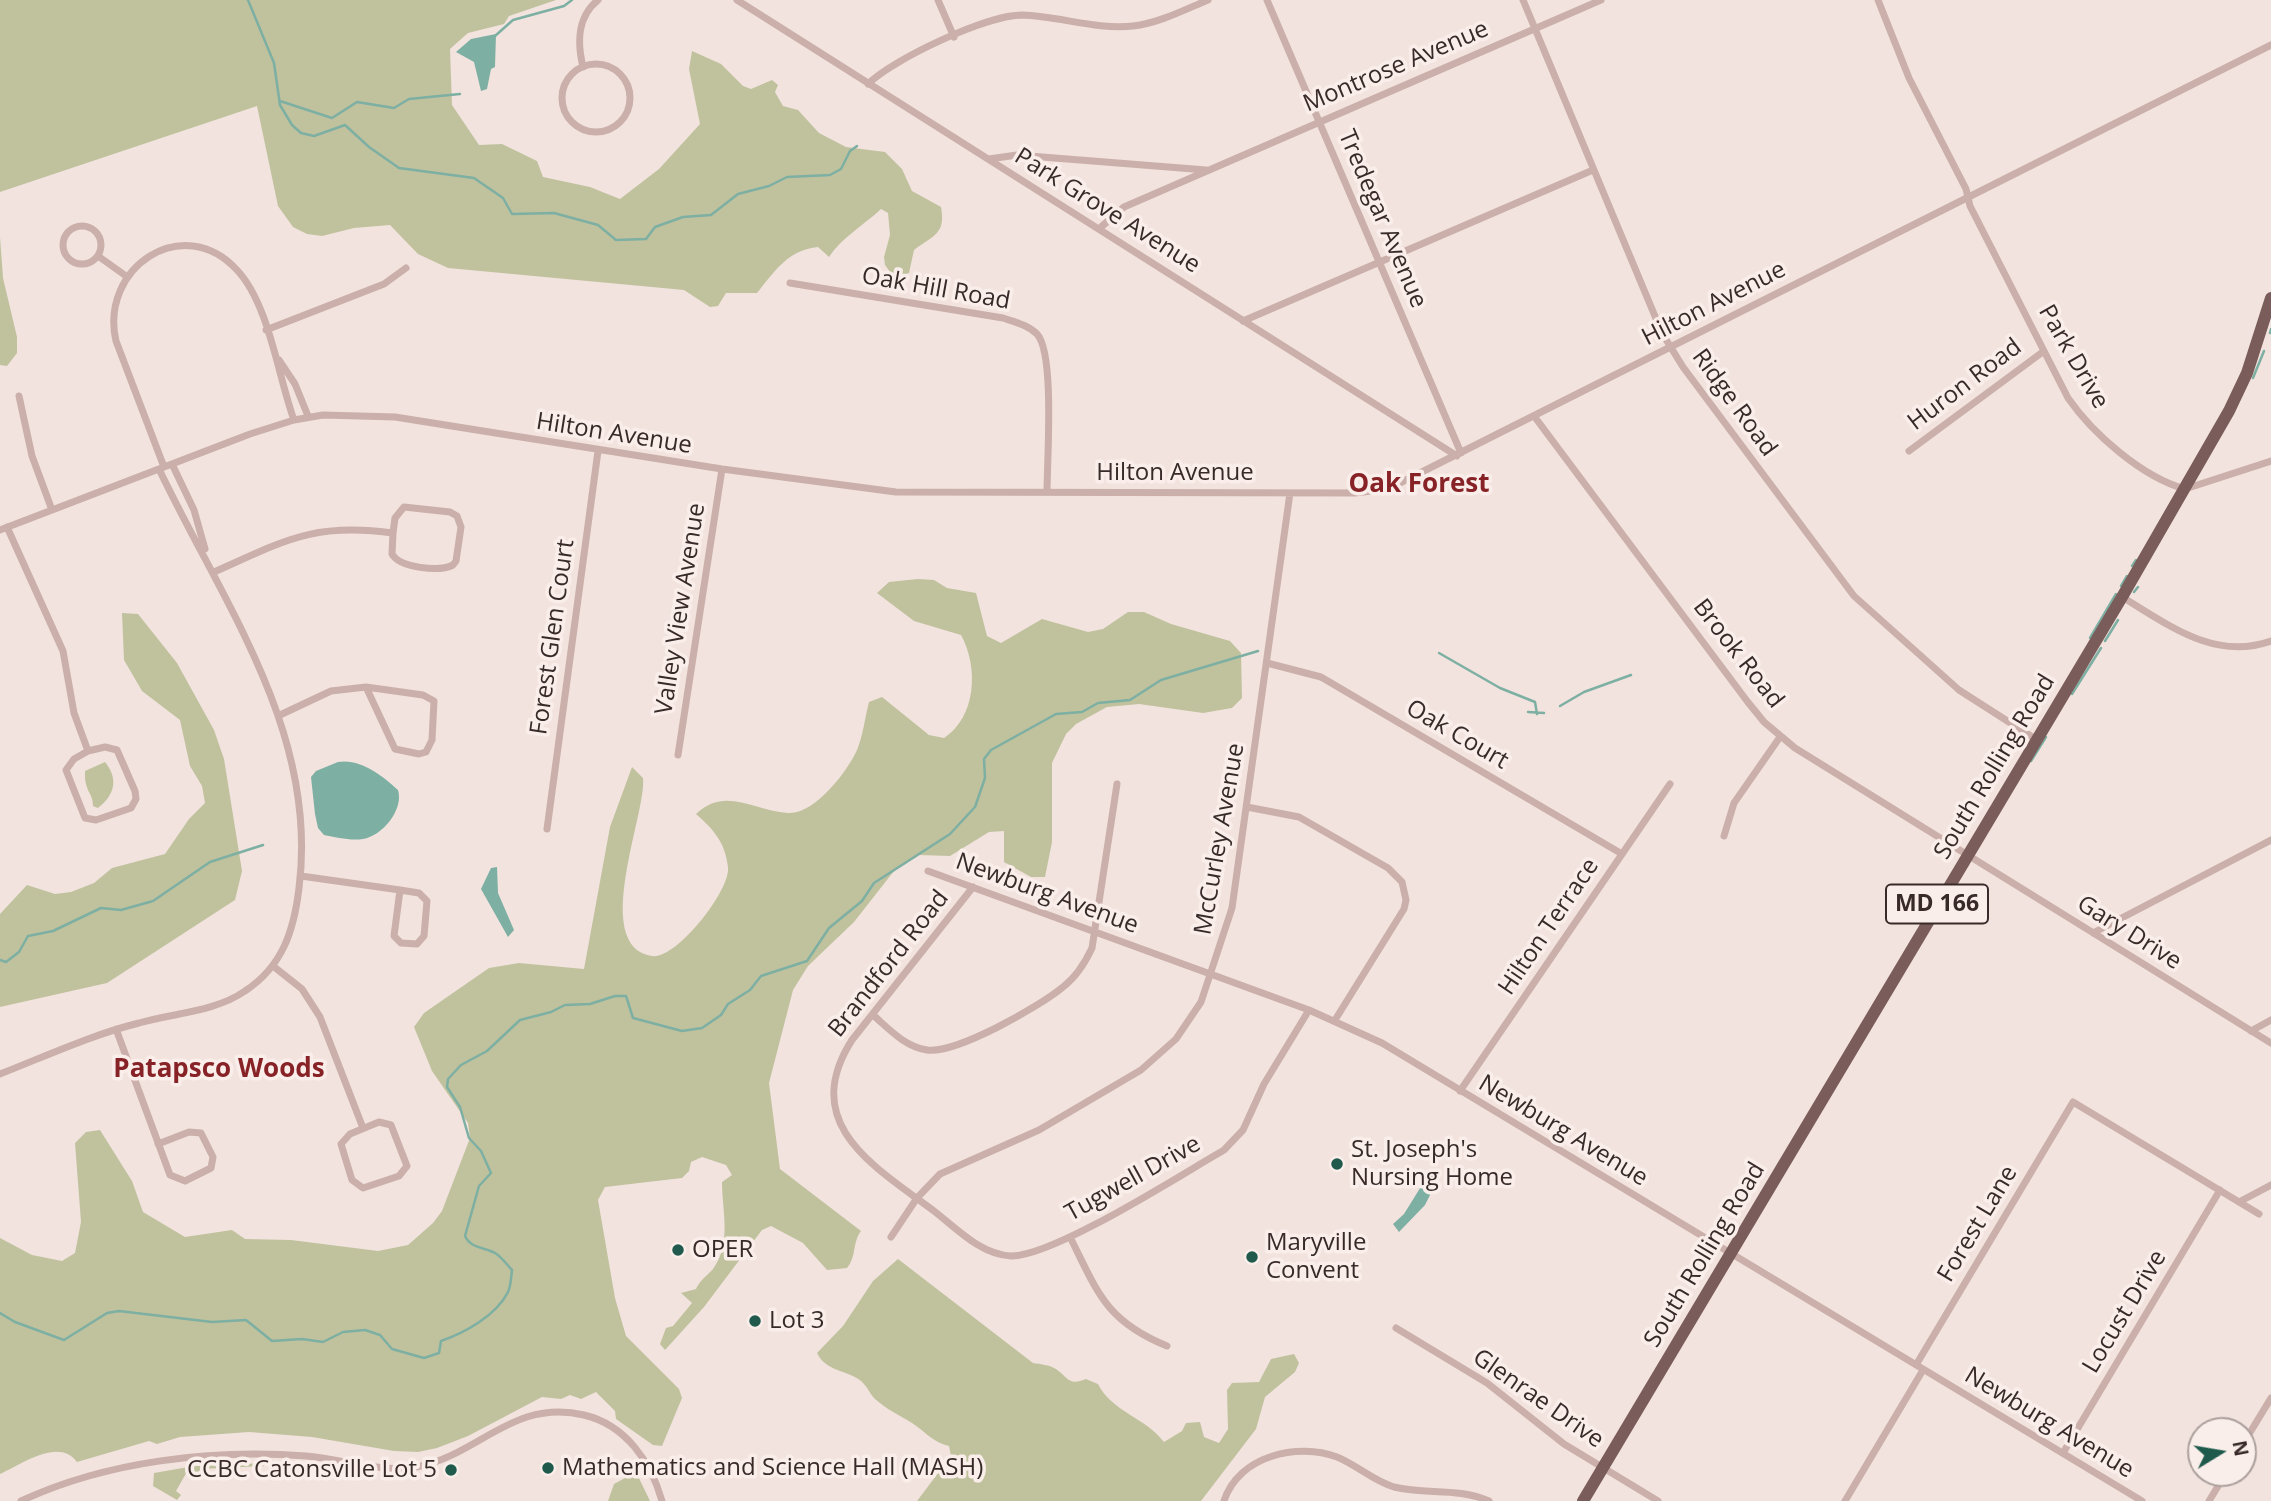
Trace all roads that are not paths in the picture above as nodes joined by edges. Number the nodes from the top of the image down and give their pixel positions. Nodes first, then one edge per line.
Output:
1 (598, 0) edge
2 (737, 0) edge
3 (938, 0) edge
4 (1208, 0) edge
5 (1267, 0) edge
6 (1523, 0) edge
7 (1601, 0) edge
8 (1878, 0) edge
9 (1533, 29) junction
10 (954, 37) junction
11 (2271, 45) edge
12 (583, 67) junction
13 (869, 84) junction
14 (1320, 120) junction
15 (989, 159) junction
16 (1206, 170) junction
17 (1593, 170) junction
18 (1968, 198) junction
19 (1100, 229) junction
20 (98, 256) junction
21 (1380, 262) junction
22 (406, 268) dead end
23 (126, 276) junction
24 (790, 283) dead end
25 (2271, 298) edge
26 (1243, 321) junction
27 (266, 330) junction
28 (1670, 348) junction
29 (2044, 351) junction
30 (277, 356) junction
31 (19, 396) dead end
32 (309, 416) junction
33 (1534, 416) junction
34 (294, 420) junction
35 (598, 450) junction
36 (1909, 451) dead end
37 (1459, 455) junction
38 (2271, 461) edge
39 (165, 467) junction
40 (722, 469) junction
41 (2185, 489) junction
42 (1047, 492) junction
43 (1290, 493) junction
44 (52, 510) junction
45 (3, 528) edge
46 (393, 533) junction
47 (207, 556) junction
48 (214, 572) junction
49 (2122, 597) junction
50 (2271, 641) edge
51 (1267, 663) junction
52 (366, 687) junction
53 (280, 715) junction
54 (1780, 737) junction
55 (2037, 740) junction
56 (88, 751) junction
57 (678, 755) dead end
58 (1117, 784) dead end
59 (1670, 784) dead end
60 (1247, 807) junction
61 (547, 829) dead end
62 (1724, 836) dead end
63 (2271, 840) edge
64 (1622, 854) junction
65 (1966, 856) junction
66 (928, 871) dead end
67 (301, 876) junction
68 (973, 887) junction
69 (400, 890) junction
70 (1096, 933) junction
71 (2093, 933) junction
72 (273, 966) junction
73 (1212, 975) junction
74 (1309, 1010) junction
75 (873, 1015) junction
76 (1335, 1020) junction
77 (2271, 1020) edge
78 (116, 1029) junction
79 (2251, 1031) junction
80 (2271, 1043) edge
81 (0, 1074) edge
82 (1460, 1091) junction
83 (363, 1128) junction
84 (158, 1144) junction
85 (2271, 1185) edge
86 (2220, 1190) junction
87 (917, 1198) junction
88 (2238, 1202) junction
89 (2259, 1214) dead end
90 (891, 1237) dead end
91 (1070, 1237) junction
92 (1731, 1253) junction
93 (1396, 1328) dead end
94 (1167, 1346) dead end
95 (1920, 1368) junction
96 (2271, 1398) edge
97 (2257, 1421) edge
98 (2063, 1453) junction
99 (1603, 1468) junction
100 (21, 1501) edge
101 (662, 1501) edge
102 (1224, 1501) edge
103 (1489, 1501) edge
104 (1583, 1501) edge
105 (1658, 1501) edge
106 (1845, 1501) edge
107 (2142, 1501) edge

1 - 12 street
2 - 13 street, Park Grove Avenue
3 - 10 street
4 - 10 street
5 - 14 street, Tredegar Avenue
6 - 9 street, Ridge Road
7 - 9 street, Montrose Avenue
8 - 18 street, Park Drive
9 - 14 street, Montrose Avenue
9 - 17 street, Ridge Road
10 - 13 street
11 - 18 street, Hilton Avenue
12 - 12 street
13 - 15 street, Park Grove Avenue
14 - 16 street, Montrose Avenue
14 - 21 street, Tredegar Avenue
15 - 16 street, Montrose Avenue
15 - 19 street, Park Grove Avenue
16 - 19 street, Montrose Avenue
17 - 21 street
17 - 28 street, Ridge Road
18 - 28 street, Hilton Avenue
18 - 29 street, Park Drive
19 - 26 street, Park Grove Avenue
20 - 20 street
20 - 23 street
21 - 26 street
21 - 37 street, Tredegar Avenue
22 - 27 street
23 - 27 street
23 - 39 street
24 - 42 street, Oak Hill Road
25 - 41 main road, South Rolling Road / MD 166
26 - 37 street, Park Grove Avenue
27 - 30 street
28 - 33 street, Hilton Avenue
28 - 55 street, Ridge Road
29 - 36 street, Huron Road
29 - 41 street, Park Drive
30 - 32 street
30 - 34 street
31 - 44 street
32 - 34 street, Hilton Avenue
32 - 35 street, Hilton Avenue
33 - 37 street, Hilton Avenue
33 - 54 street, Brook Road
34 - 39 street, Hilton Avenue
35 - 40 street, Hilton Avenue
35 - 61 street, Forest Glen Court
37 - 43 street, Hilton Avenue
38 - 41 street
39 - 44 street, Hilton Avenue
39 - 47 street
39 - 47 street
40 - 42 street, Hilton Avenue
40 - 57 street, Valley View Avenue
41 - 49 main road, South Rolling Road / MD 166
42 - 43 street, Hilton Avenue
43 - 51 street, McCurley Avenue
44 - 45 street, Hilton Avenue
45 - 56 street
46 - 46 street
46 - 48 street
47 - 48 street
48 - 53 street
49 - 50 street
49 - 55 main road, South Rolling Road / MD 166
51 - 60 street, McCurley Avenue
51 - 64 street, Oak Court
52 - 52 street
52 - 53 street
53 - 67 street
54 - 62 street
54 - 65 street, Brook Road
55 - 65 main road, South Rolling Road / MD 166
56 - 56 street
58 - 70 street
59 - 64 street, Hilton Terrace
60 - 73 street, McCurley Avenue
60 - 76 street
63 - 71 street
64 - 82 street, Hilton Terrace
65 - 71 street, Gary Drive
65 - 92 main road, South Rolling Road / MD 166
66 - 68 street, Newburg Avenue
67 - 69 street
67 - 72 street
68 - 70 street, Newburg Avenue
68 - 75 street, Brandford Road
69 - 69 street
70 - 73 street, Newburg Avenue
70 - 75 street
71 - 79 street, Gary Drive
72 - 78 street
72 - 83 street
73 - 74 street, Newburg Avenue
73 - 87 street, McCurley Avenue
74 - 76 street, Newburg Avenue
74 - 91 street, Tugwell Drive
75 - 87 street, Brandford Road
76 - 82 street, Newburg Avenue
77 - 79 street
78 - 81 street
78 - 84 street
79 - 80 street, Gary Drive
82 - 92 street, Newburg Avenue
83 - 83 street
84 - 84 street
85 - 88 street
86 - 88 street
86 - 95 street, Forest Lane
86 - 98 street, Locust Drive
87 - 90 street, McCurley Avenue
87 - 91 street, Tugwell Drive
88 - 89 street
91 - 94 street
92 - 95 street, Newburg Avenue
92 - 99 main road, South Rolling Road / MD 166
93 - 99 street, Glenrae Drive
95 - 98 street, Newburg Avenue
95 - 106 street, Forest Lane
96 - 97 street
98 - 107 street, Newburg Avenue
99 - 104 main road, South Rolling Road / MD 166
99 - 105 street, Glenrae Drive
100 - 101 street
102 - 103 street

